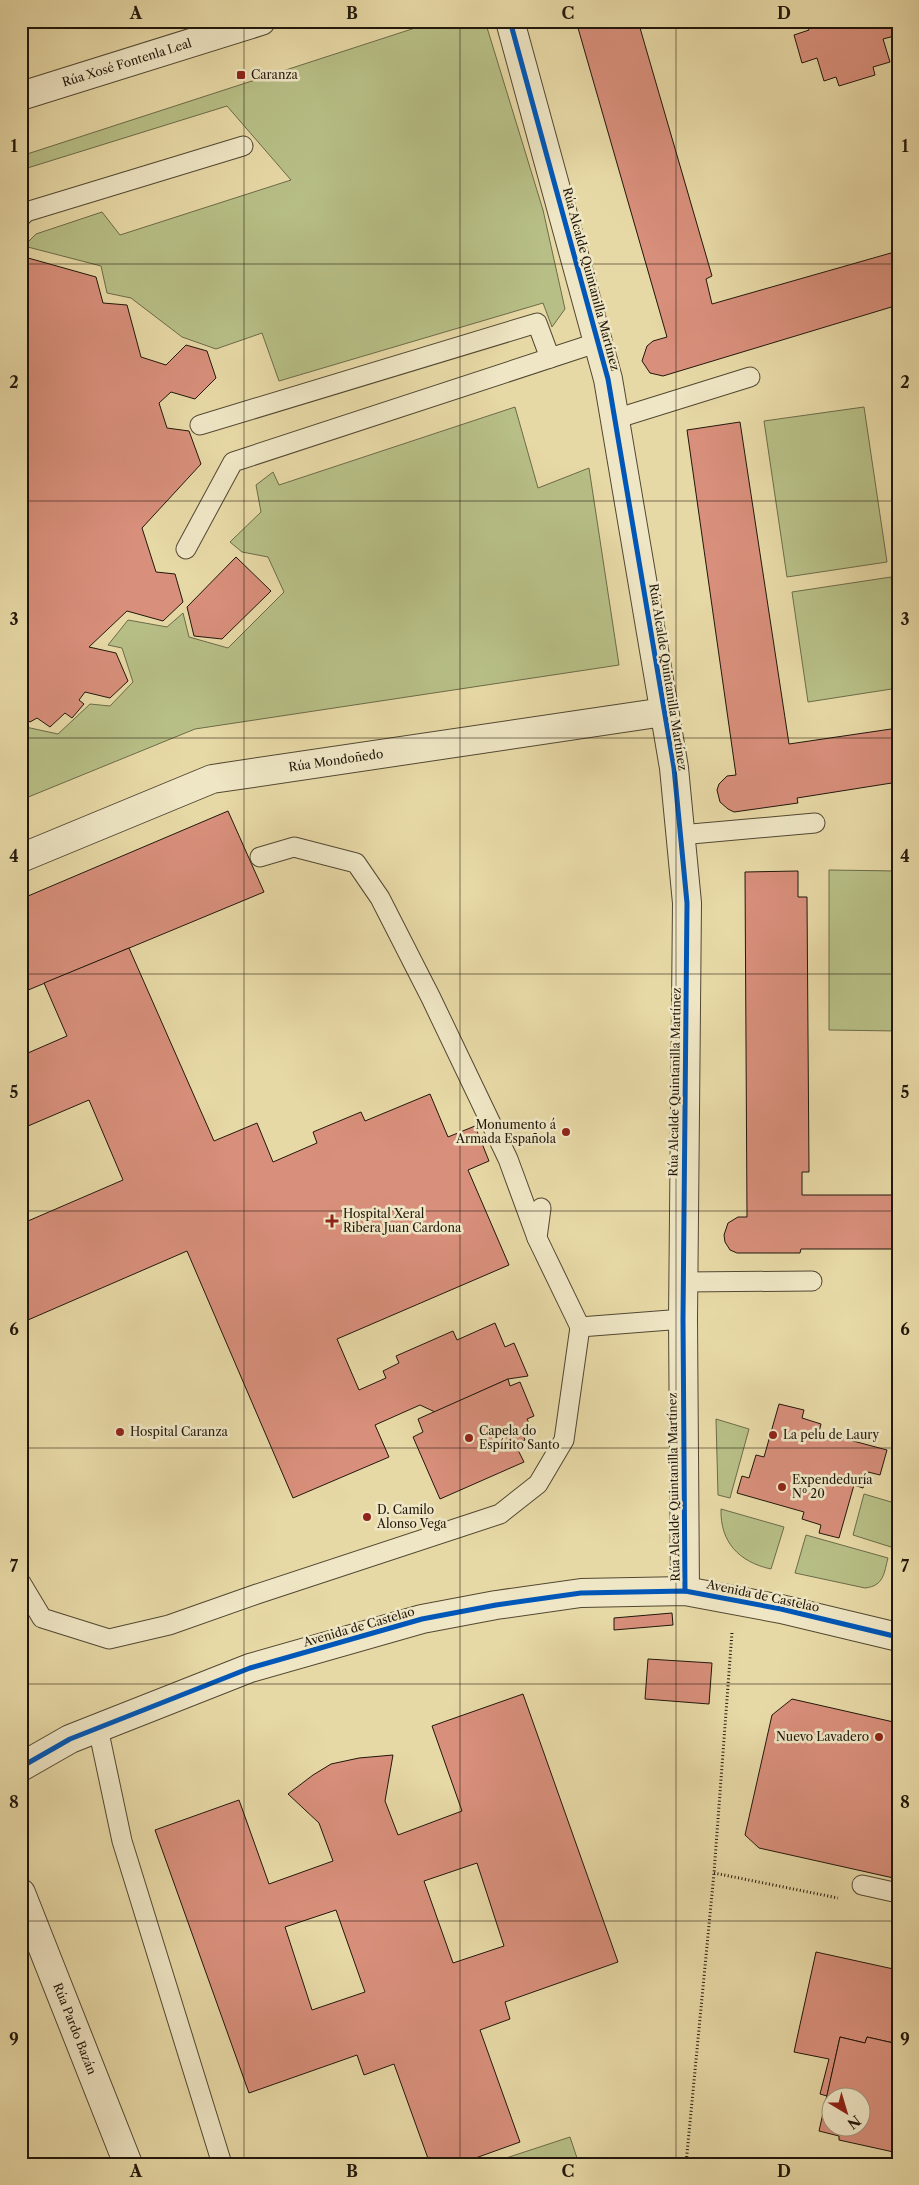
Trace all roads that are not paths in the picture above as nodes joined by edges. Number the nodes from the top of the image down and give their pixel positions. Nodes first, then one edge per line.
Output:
1 (261, 21) edge
2 (510, 21) edge
3 (21, 96) edge
4 (243, 146) dead end
5 (23, 214) edge
6 (599, 342) junction
7 (550, 358) junction
8 (750, 377) dead end
9 (615, 419) junction
10 (200, 425) dead end
11 (186, 549) dead end
12 (664, 712) junction
13 (815, 823) dead end
14 (680, 835) junction
15 (260, 857) dead end
16 (21, 858) edge
17 (540, 1208) dead end
18 (537, 1238) junction
19 (812, 1281) dead end
20 (683, 1282) junction
21 (683, 1319) junction
22 (580, 1327) junction
23 (21, 1583) edge
24 (685, 1592) junction
25 (898, 1637) edge
26 (98, 1728) junction
27 (21, 1766) edge
28 (862, 1885) dead end
29 (21, 1893) edge
30 (898, 1893) edge
31 (128, 2164) edge
32 (222, 2164) edge

1 - 3 street, Rúa Xosé Fontenla Leal
2 - 6 street, Rúa Alcalde Quintanilla Martínez
4 - 5 lane
6 - 7 lane
6 - 9 street, Rúa Alcalde Quintanilla Martínez
7 - 10 lane
7 - 11 lane
8 - 9 lane
9 - 12 street, Rúa Alcalde Quintanilla Martínez
12 - 14 street, Rúa Alcalde Quintanilla Martínez
12 - 16 street, Rúa Mondoñedo
13 - 14 lane
14 - 20 street, Rúa Alcalde Quintanilla Martínez
15 - 18 lane
17 - 18 lane
18 - 22 lane
19 - 20 lane
20 - 21 street, Rúa Alcalde Quintanilla Martínez
21 - 22 lane
21 - 24 street, Rúa Alcalde Quintanilla Martínez
22 - 23 lane
24 - 25 street, Avenida de Castelao
24 - 26 street, Avenida de Castelao
26 - 27 street, Avenida de Castelao
26 - 32 lane
28 - 30 lane
29 - 31 street, Rúa Pardo Bazán

